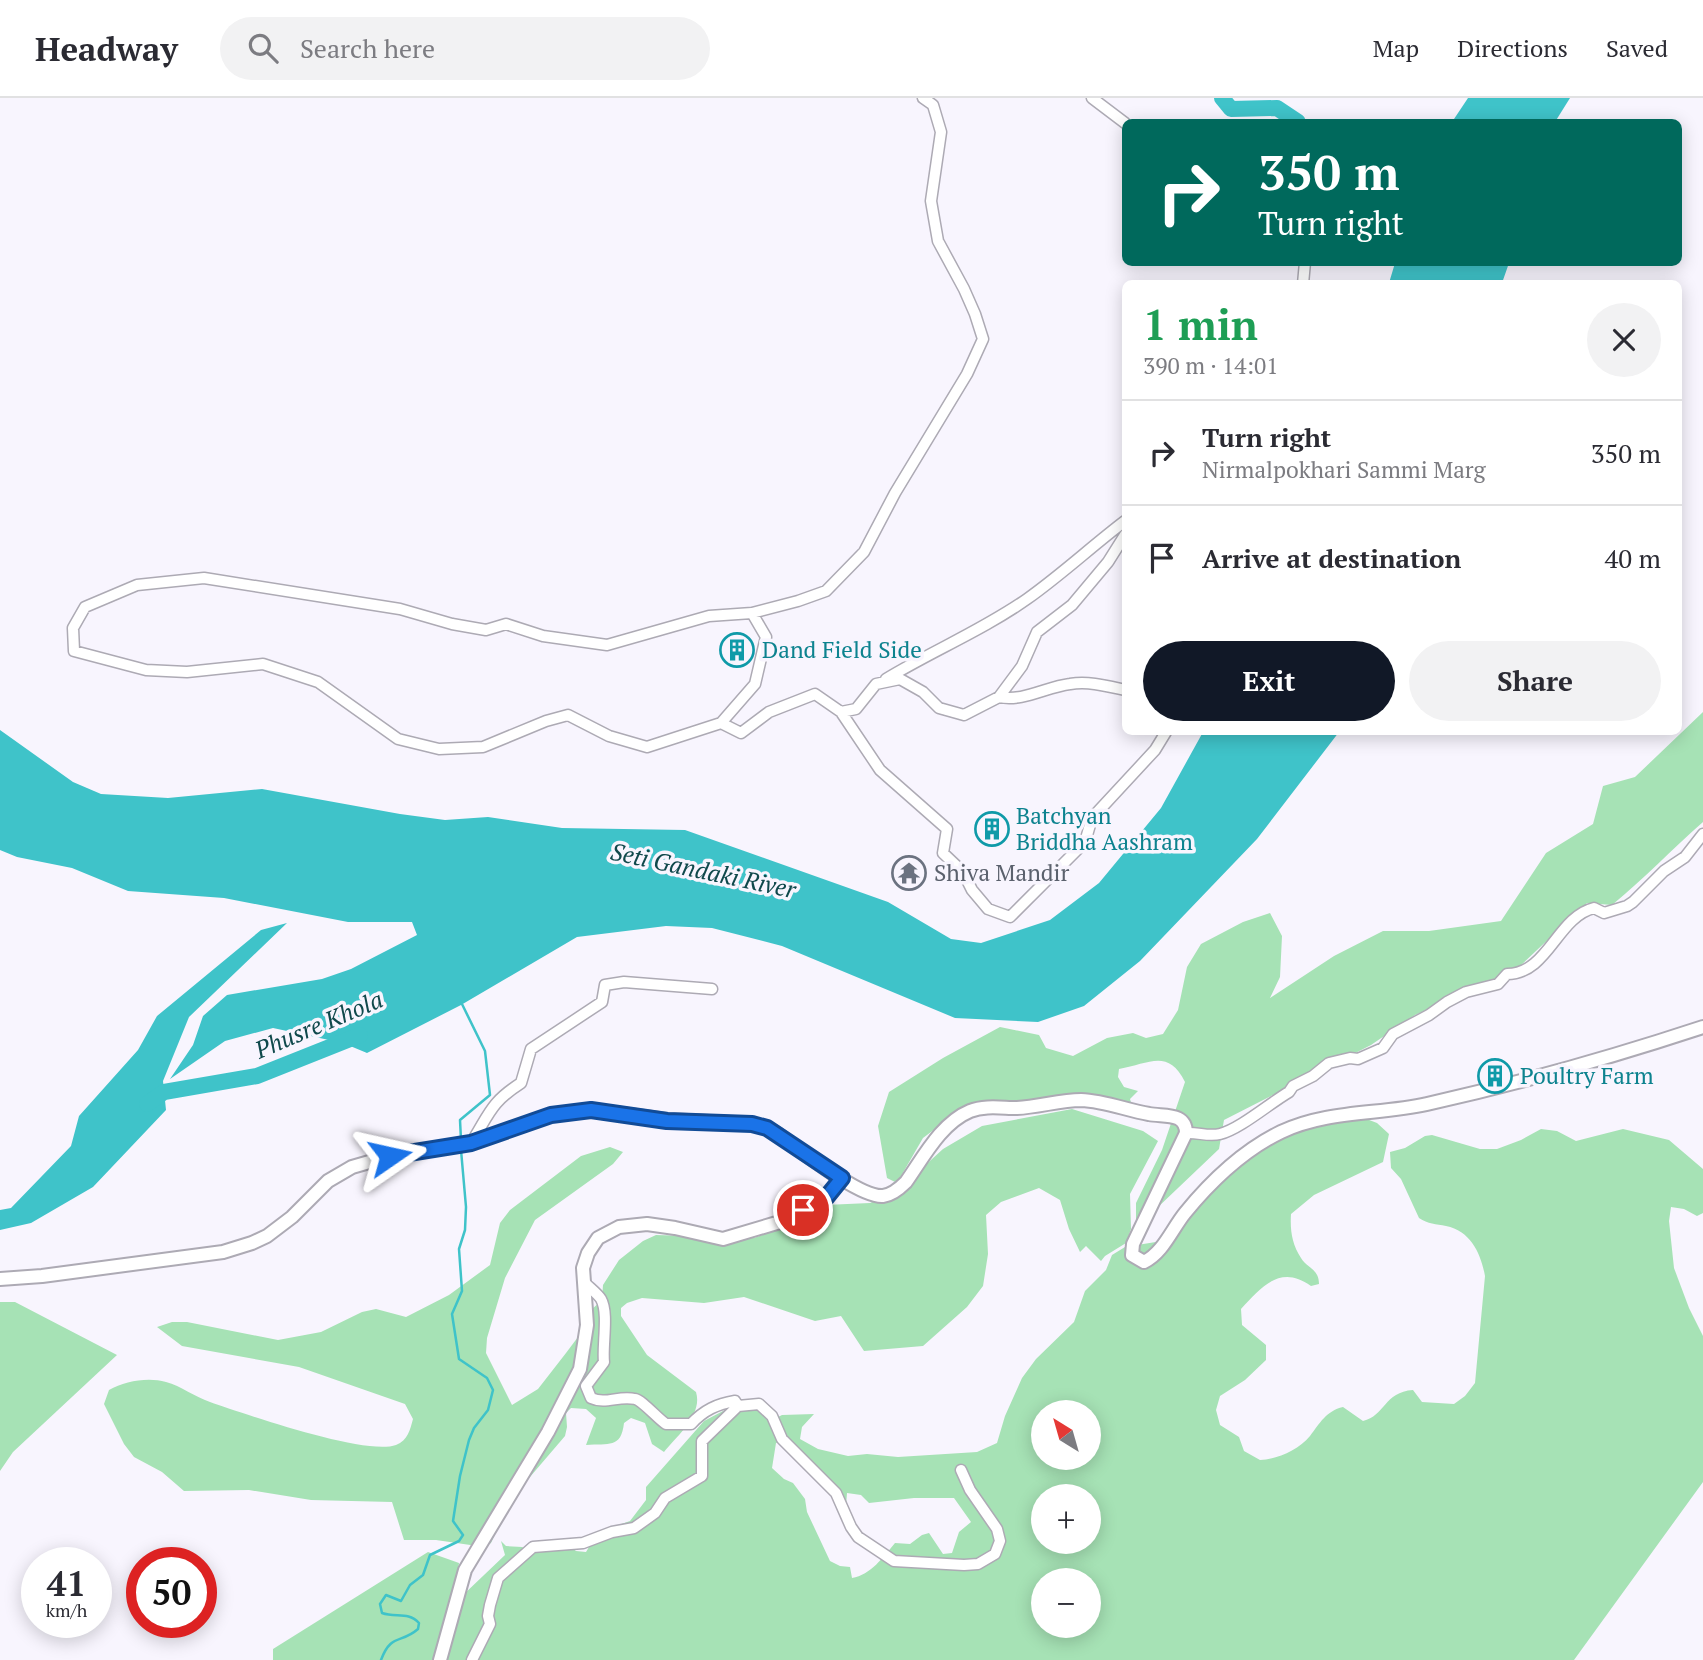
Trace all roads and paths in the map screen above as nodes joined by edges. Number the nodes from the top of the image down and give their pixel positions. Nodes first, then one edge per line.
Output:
1 (923, 98) edge
2 (943, 98) edge
3 (1092, 98) edge
4 (933, 105) junction
5 (1122, 121) edge
6 (1122, 523) edge
7 (1122, 540) edge
8 (752, 614) junction
9 (876, 684) junction
10 (1122, 689) edge
11 (999, 697) junction
12 (841, 712) junction
13 (721, 723) junction
14 (1164, 735) edge
15 (1703, 834) edge
16 (712, 989) dead end
17 (1703, 1027) edge
18 (1186, 1133) junction
19 (471, 1143) junction
20 (842, 1178) junction
21 (0, 1279) edge
22 (585, 1283) junction
23 (738, 1406) junction
24 (961, 1470) dead end
25 (440, 1660) edge
26 (472, 1660) edge

1 - 4 street
2 - 4 street
3 - 5 street
4 - 8 street
6 - 9 street
7 - 11 street
8 - 13 street
8 - 13 street
9 - 11 street
9 - 12 street
10 - 11 street
12 - 13 street
12 - 14 street
15 - 18 street
16 - 19 street
17 - 18 main road
18 - 20 main road
19 - 20 main road
19 - 21 main road
20 - 22 main road
22 - 23 street
22 - 25 main road
23 - 24 street
23 - 26 street

